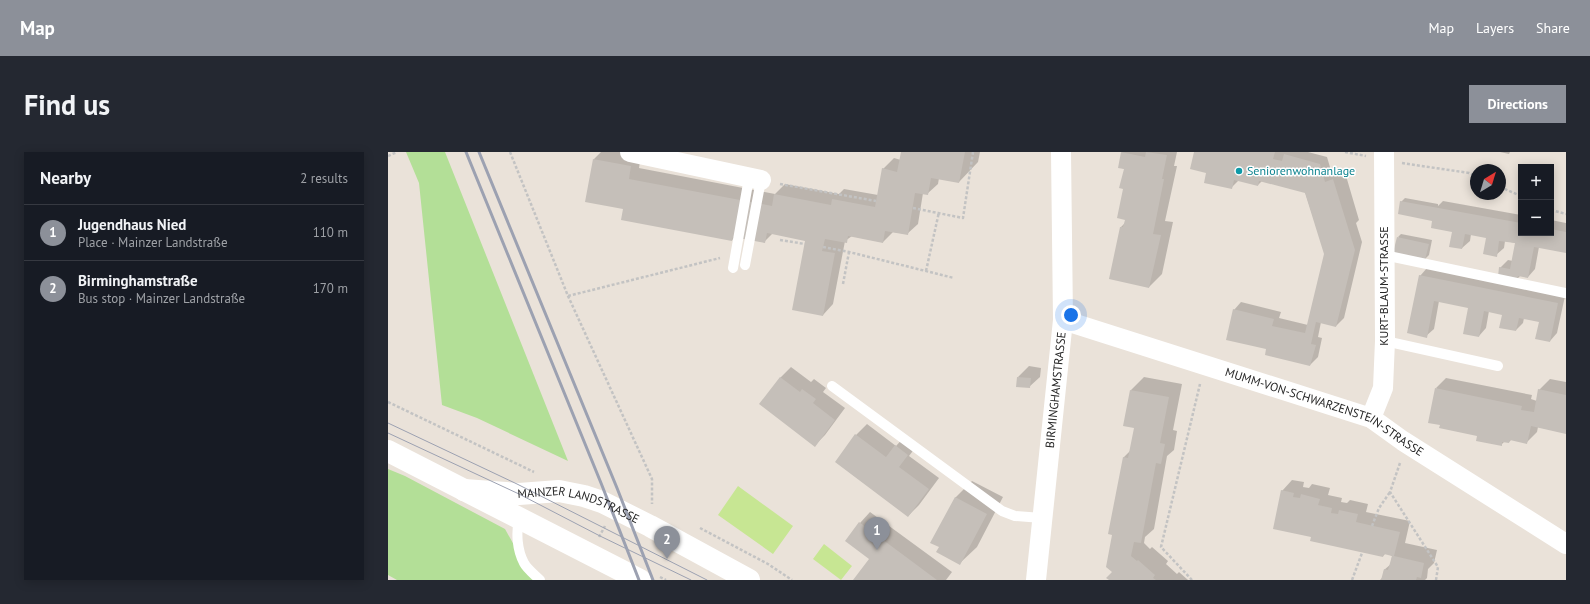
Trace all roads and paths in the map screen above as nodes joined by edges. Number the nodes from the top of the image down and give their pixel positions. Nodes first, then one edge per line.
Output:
1 (397, 152) edge
2 (510, 152) edge
3 (630, 152) edge
4 (973, 152) edge
5 (1061, 152) edge
6 (388, 156) edge
7 (1384, 156) edge
8 (697, 160) edge
9 (1470, 173) edge
10 (755, 179) junction
11 (1506, 190) edge
12 (1518, 195) edge
13 (876, 201) dead end
14 (913, 208) dead end
15 (1554, 211) edge
16 (939, 212) junction
17 (1566, 214) edge
18 (780, 240) dead end
19 (804, 244) dead end
20 (823, 247) dead end
21 (849, 252) junction
22 (736, 254) junction
23 (1384, 255) junction
24 (745, 265) dead end
25 (733, 268) dead end
26 (926, 271) junction
27 (954, 278) dead end
28 (843, 284) dead end
29 (1565, 293) edge
30 (568, 296) junction
31 (1064, 320) junction
32 (1385, 341) junction
33 (1205, 364) junction
34 (1498, 366) dead end
35 (832, 386) dead end
36 (1371, 418) junction
37 (388, 451) edge
38 (1400, 463) dead end
39 (464, 490) junction
40 (1390, 492) junction
41 (653, 507) dead end
42 (1042, 518) junction
43 (520, 519) junction
44 (607, 524) dead end
45 (1372, 526) dead end
46 (1566, 544) edge
47 (1362, 552) dead end
48 (600, 560) junction
49 (540, 580) edge
50 (640, 580) edge
51 (749, 580) edge
52 (1036, 580) edge
53 (1192, 580) edge
54 (1352, 580) edge
55 (1436, 580) edge

1 - 6 path
2 - 30 path
3 - 8 street
4 - 16 path
5 - 31 street, BIRMINGHAMSTRASSE
7 - 9 path
7 - 23 street, KURT-BLAUM-STRASSE
8 - 10 street
10 - 13 path
10 - 22 lane
10 - 24 lane
11 - 12 path
14 - 16 path
15 - 17 path
16 - 26 path
18 - 19 path
20 - 21 path
21 - 26 path
21 - 28 path
22 - 25 lane
22 - 30 path
23 - 29 lane
23 - 32 street, KURT-BLAUM-STRASSE
26 - 27 path
30 - 41 path
31 - 33 street, MUMM-VON-SCHWARZENSTEIN-STRASSE
31 - 42 street, BIRMINGHAMSTRASSE
32 - 34 lane
32 - 36 street, KURT-BLAUM-STRASSE
33 - 36 street, MUMM-VON-SCHWARZENSTEIN-STRASSE
33 - 53 path
35 - 42 lane
36 - 46 street, MUMM-VON-SCHWARZENSTEIN-STRASSE
37 - 39 main road, MAINZER LANDSTRASSE
38 - 40 path
39 - 43 main road, MAINZER LANDSTRASSE
39 - 51 main road, MAINZER LANDSTRASSE
40 - 45 path
40 - 55 path
42 - 52 street, BIRMINGHAMSTRASSE
43 - 48 main road, MAINZER LANDSTRASSE
43 - 49 lane
44 - 48 path
47 - 54 path
48 - 50 main road, MAINZER LANDSTRASSE

